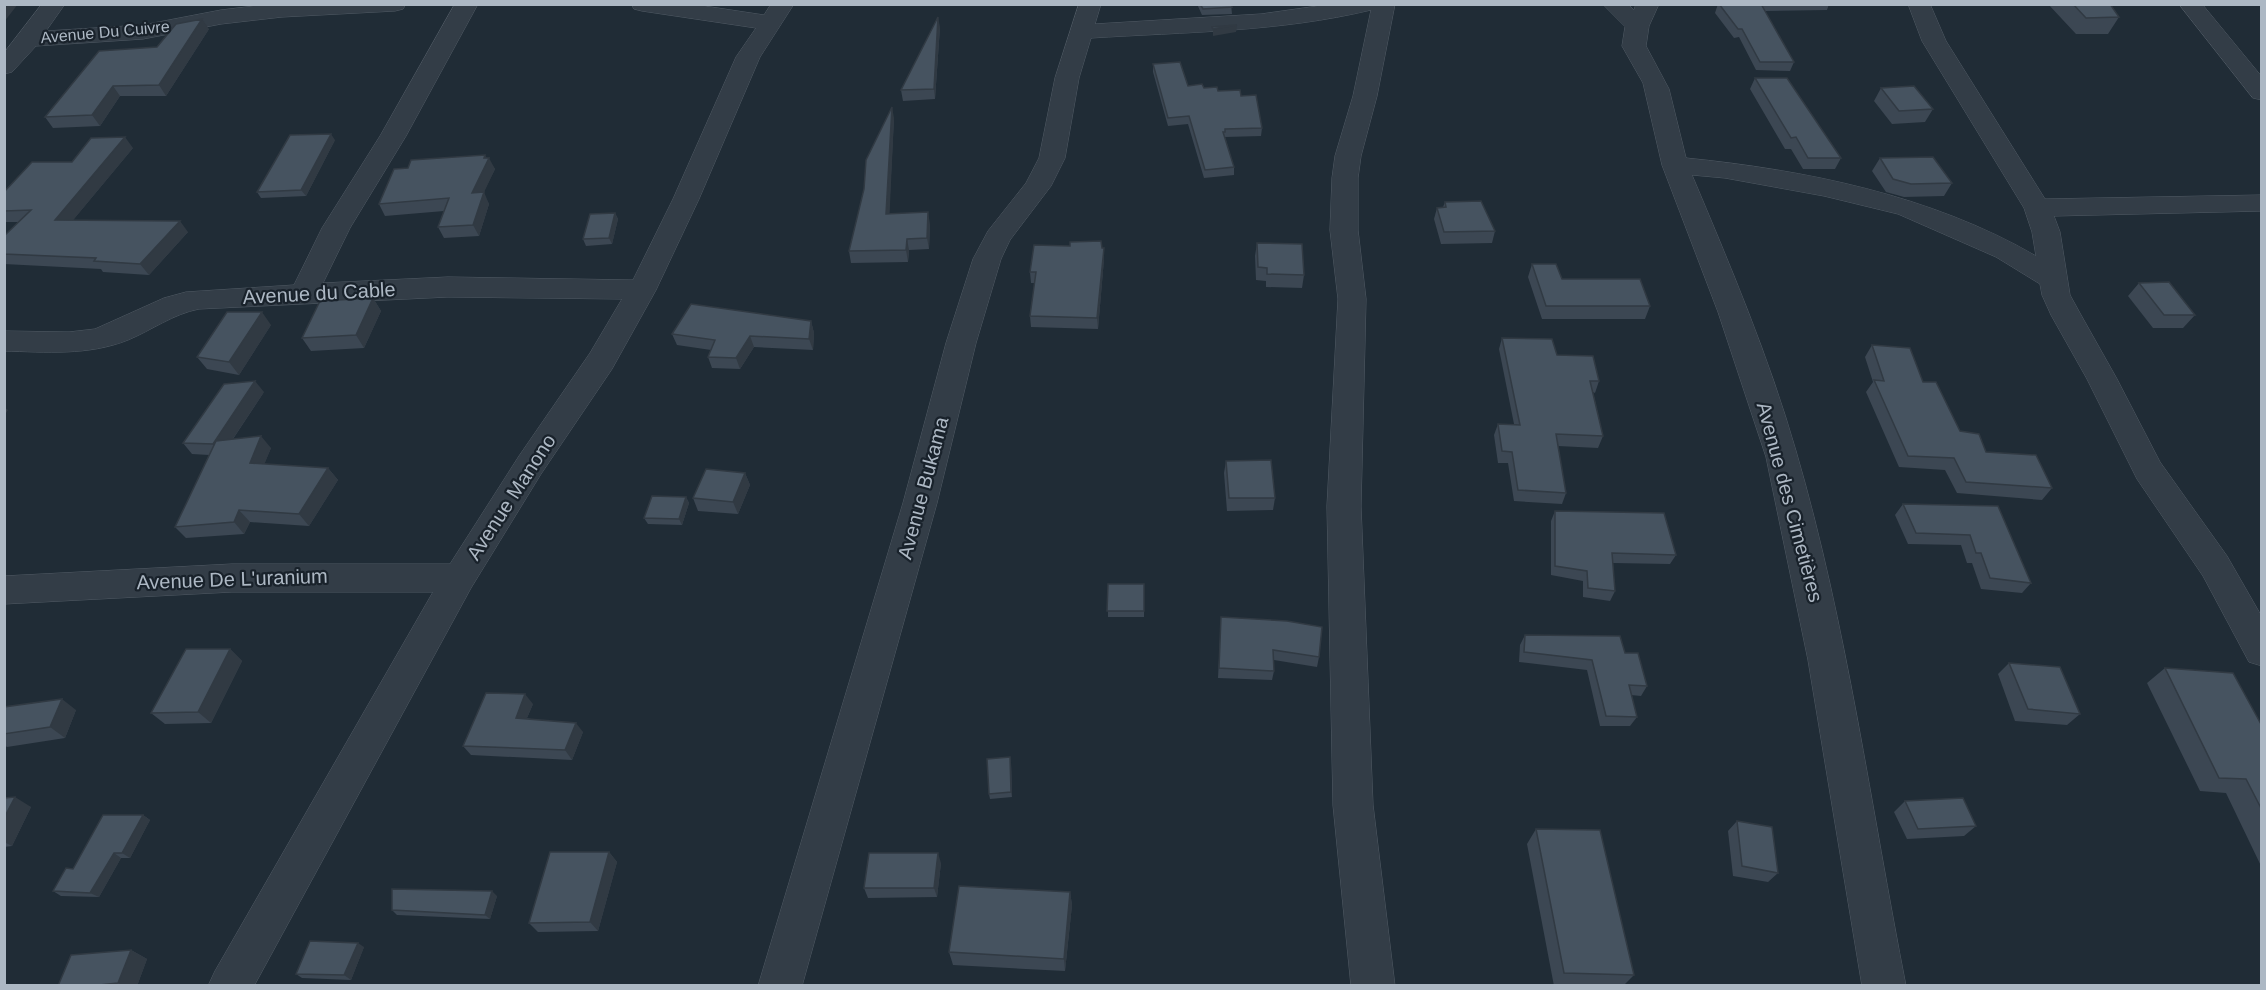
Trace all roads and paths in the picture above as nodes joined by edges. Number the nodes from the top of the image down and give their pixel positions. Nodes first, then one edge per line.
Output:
1 (54, 4) edge
2 (395, 4) edge
3 (467, 4) edge
4 (642, 4) edge
5 (1368, 4) edge
6 (1384, 4) edge
7 (1614, 4) edge
8 (1919, 4) edge
9 (2190, 4) edge
10 (342, 5) edge
11 (777, 14) edge
12 (1643, 15) edge
13 (1085, 18) edge
14 (18, 46) edge
15 (4, 68) edge
16 (2262, 93) edge
17 (1675, 165) junction
18 (2262, 203) edge
19 (2037, 208) junction
20 (2053, 279) junction
21 (642, 290) junction
22 (304, 294) junction
23 (4, 341) edge
24 (459, 578) junction
25 (4, 590) edge
26 (2262, 651) edge
27 (230, 986) edge
28 (780, 986) edge
29 (1373, 986) edge
30 (1884, 986) edge

1 - 14 street
2 - 10 street, Avenue Du Cuivre
3 - 22 street
4 - 11 street
5 - 13 street
6 - 29 street
7 - 12 street
8 - 19 street
9 - 16 street
10 - 14 street, Avenue Du Cuivre
11 - 21 street, Avenue Manono
12 - 17 street, Avenue des Cimetières
13 - 28 street, Avenue Bukama
14 - 15 street
17 - 20 street
17 - 30 street, Avenue des Cimetières
18 - 19 street
19 - 20 street
20 - 26 street
21 - 22 street, Avenue du Cable
21 - 24 street, Avenue Manono
22 - 23 street, Avenue du Cable
24 - 25 street, Avenue De L'uranium
24 - 27 street, Avenue Manono

